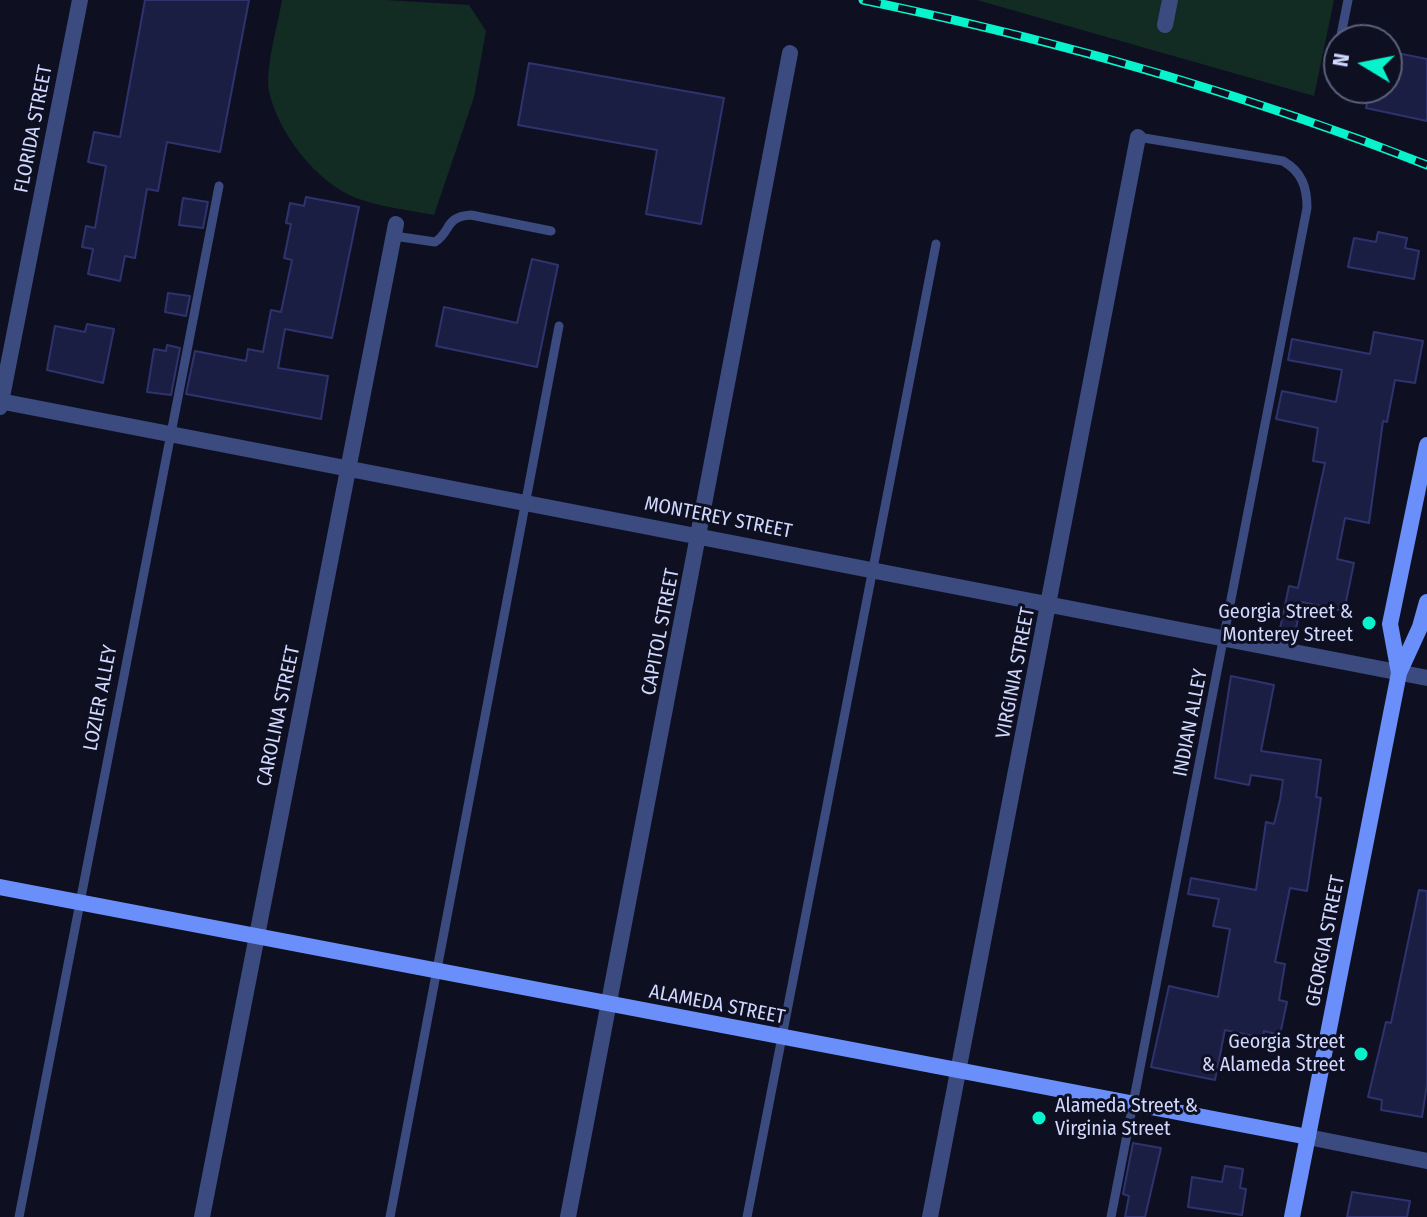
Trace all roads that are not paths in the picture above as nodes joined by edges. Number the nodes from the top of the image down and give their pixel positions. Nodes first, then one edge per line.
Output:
1 (80, 0) edge
2 (1170, 0) edge
3 (1348, 0) edge
4 (1343, 24) edge
5 (1165, 25) dead end
6 (790, 53) dead end
7 (1138, 137) joint
8 (219, 186) dead end
9 (395, 230) joint
10 (551, 231) dead end
11 (936, 244) dead end
12 (559, 326) dead end
13 (0, 403) edge
14 (171, 434) junction
15 (1427, 445) edge
16 (350, 468) junction
17 (524, 500) junction
18 (700, 535) junction
19 (874, 569) junction
20 (1427, 602) edge
21 (1051, 603) junction
22 (1226, 638) junction
23 (1399, 673) junction
24 (1427, 678) edge
25 (0, 887) edge
26 (80, 903) junction
27 (254, 936) junction
28 (438, 971) junction
29 (610, 1005) junction
30 (783, 1038) junction
31 (959, 1072) junction
32 (1132, 1105) junction
33 (1308, 1137) junction
34 (1427, 1161) edge
35 (19, 1217) edge
36 (202, 1217) edge
37 (390, 1217) edge
38 (568, 1217) edge
39 (747, 1217) edge
40 (930, 1217) edge
41 (1111, 1217) edge
42 (1292, 1217) edge

1 - 13 street, FLORIDA STREET
2 - 5 street
3 - 4 lane
6 - 18 street, CAPITOL STREET
7 - 21 street, VIRGINIA STREET
7 - 22 lane, INDIAN ALLEY
8 - 14 lane, LOZIER ALLEY
9 - 10 lane
9 - 16 street, CAROLINA STREET
11 - 19 lane
12 - 17 lane
13 - 14 street, MONTEREY STREET
14 - 16 street, MONTEREY STREET
14 - 26 lane, LOZIER ALLEY
15 - 23 main road, GEORGIA STREET
16 - 17 street, MONTEREY STREET
16 - 27 street, CAROLINA STREET
17 - 18 street, MONTEREY STREET
17 - 28 lane
18 - 19 street, MONTEREY STREET
18 - 29 street, CAPITOL STREET
19 - 21 street, MONTEREY STREET
19 - 30 lane
20 - 23 main road, GEORGIA STREET
21 - 22 street, MONTEREY STREET
21 - 31 street, VIRGINIA STREET
22 - 23 street, MONTEREY STREET
22 - 32 lane, INDIAN ALLEY
23 - 24 street, MONTEREY STREET
23 - 33 main road, GEORGIA STREET
25 - 26 main road, ALAMEDA STREET
26 - 27 main road, ALAMEDA STREET
26 - 35 lane, LOZIER ALLEY
27 - 28 main road, ALAMEDA STREET
27 - 36 street, CAROLINA STREET
28 - 29 main road, ALAMEDA STREET
28 - 37 lane
29 - 30 main road, ALAMEDA STREET
29 - 38 street, CAPITOL STREET
30 - 31 main road, ALAMEDA STREET
30 - 39 lane
31 - 32 main road, ALAMEDA STREET
31 - 40 street, VIRGINIA STREET
32 - 33 main road, ALAMEDA STREET
32 - 41 lane, INDIAN ALLEY
33 - 34 street, ALAMEDA STREET
33 - 42 main road, GEORGIA STREET

